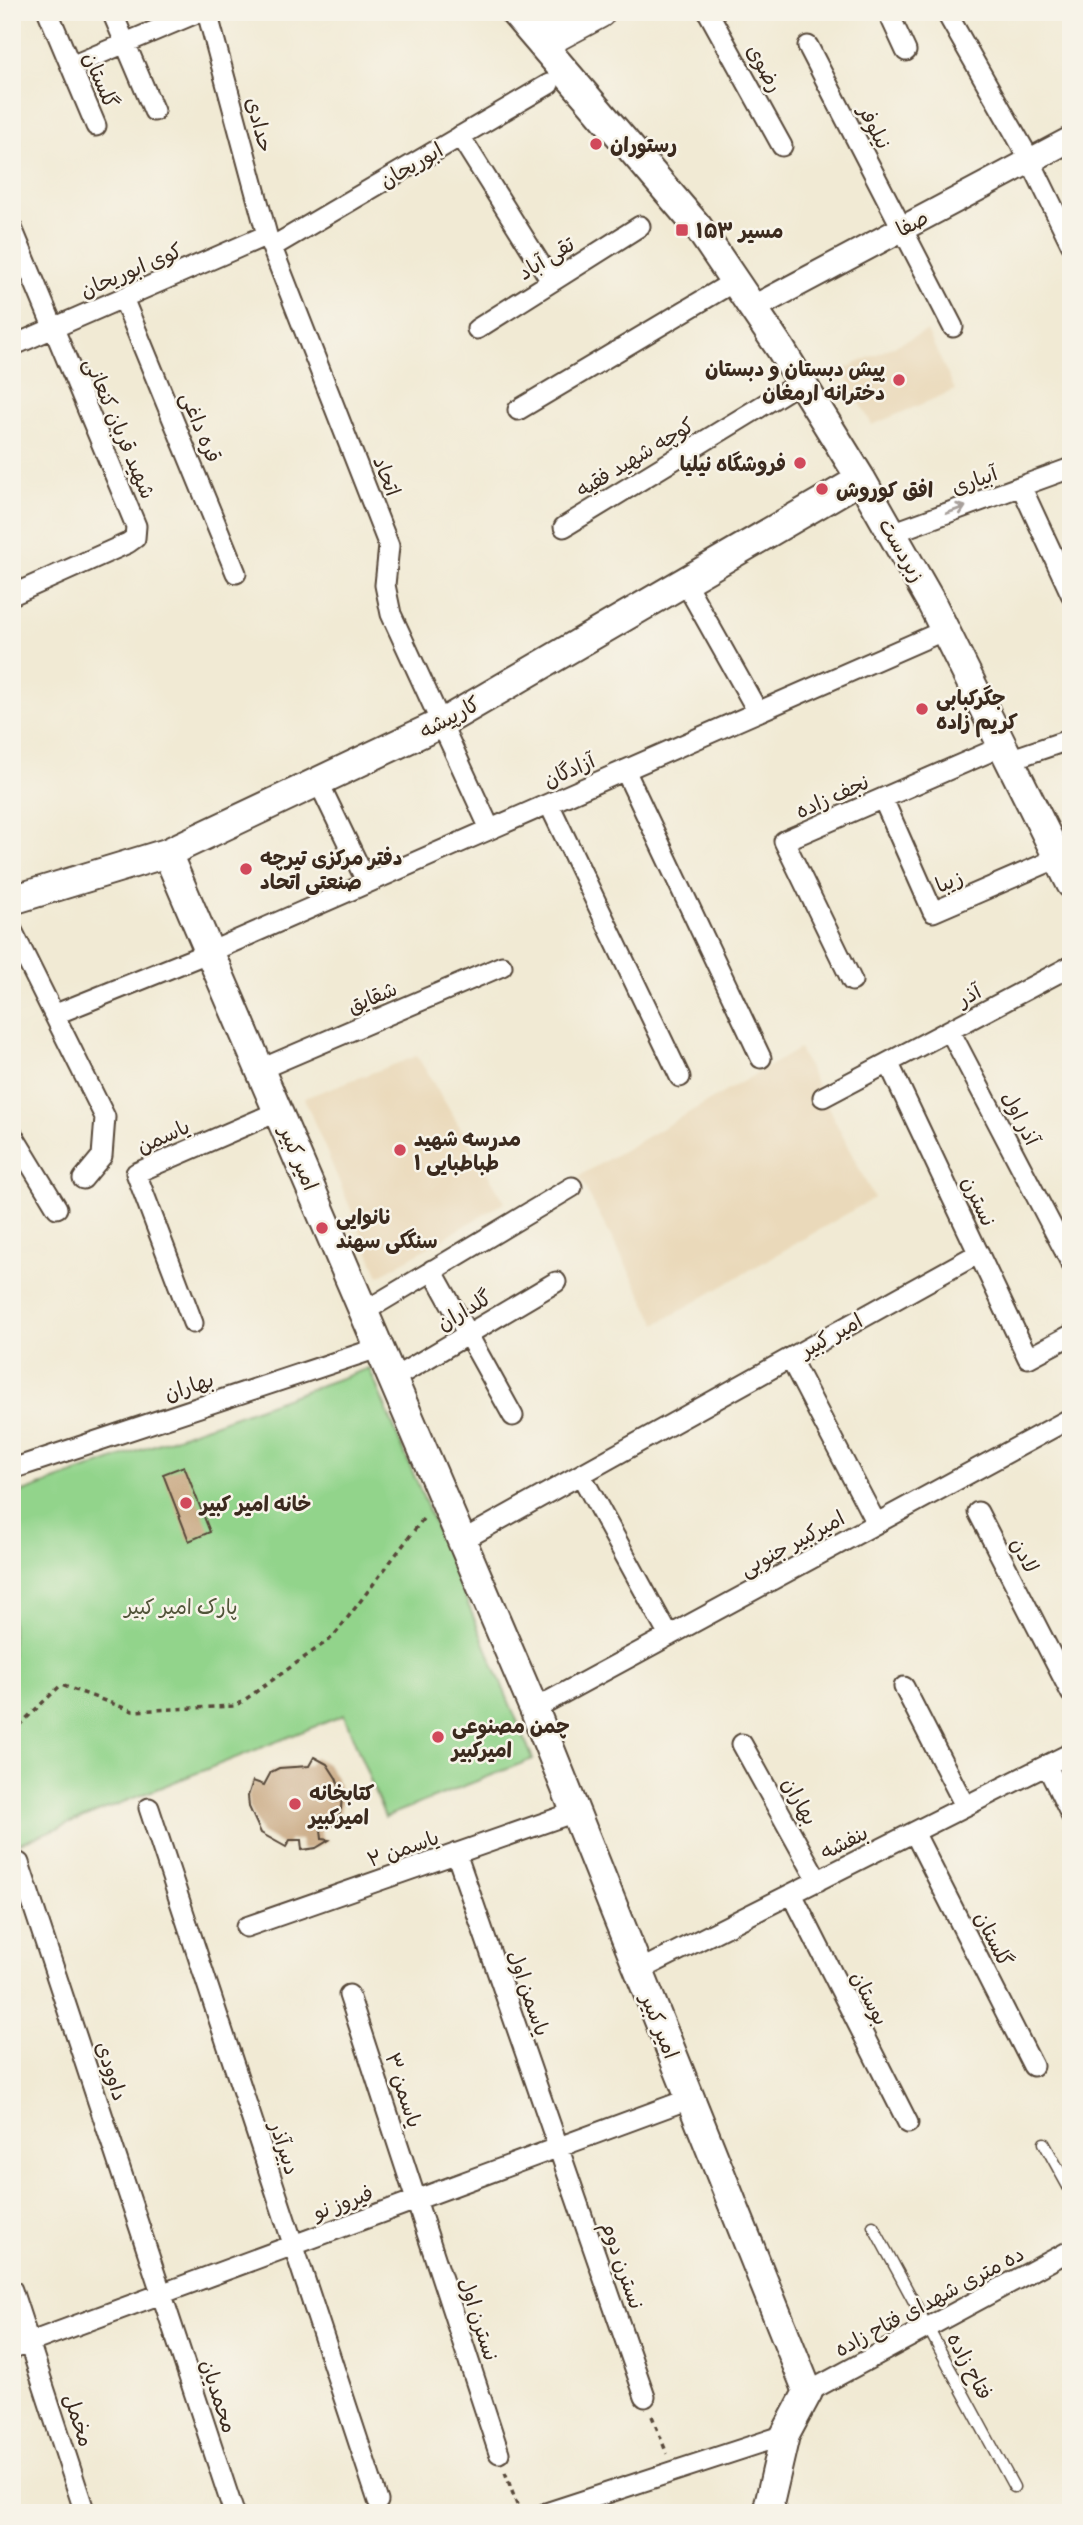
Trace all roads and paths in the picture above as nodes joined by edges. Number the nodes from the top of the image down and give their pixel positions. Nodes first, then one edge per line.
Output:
1 (48, 12) edge
2 (112, 12) edge
3 (199, 12) edge
4 (206, 12) edge
5 (514, 12) edge
6 (599, 12) edge
7 (708, 12) edge
8 (888, 12) edge
9 (946, 12) edge
10 (127, 43) junction
11 (543, 43) junction
12 (808, 46) dead end
13 (906, 51) dead end
14 (71, 66) junction
15 (558, 79) junction
16 (154, 111) dead end
17 (96, 126) dead end
18 (460, 136) junction
19 (1071, 139) edge
20 (782, 146) dead end
21 (1030, 160) junction
22 (640, 226) dead end
23 (12, 228) edge
24 (902, 229) junction
25 (270, 241) junction
26 (1071, 244) edge
27 (551, 281) junction
28 (735, 281) junction
29 (123, 298) junction
30 (753, 308) junction
31 (953, 327) dead end
32 (54, 328) junction
33 (477, 329) dead end
34 (12, 346) edge
35 (801, 382) junction
36 (518, 410) dead end
37 (1071, 468) edge
38 (861, 479) junction
39 (1021, 486) junction
40 (564, 527) dead end
41 (892, 533) junction
42 (236, 573) dead end
43 (685, 582) junction
44 (1071, 594) edge
45 (12, 595) edge
46 (945, 630) junction
47 (758, 712) junction
48 (442, 723) junction
49 (1071, 739) edge
50 (1006, 753) junction
51 (625, 770) junction
52 (318, 782) junction
53 (883, 799) junction
54 (549, 804) junction
55 (491, 829) junction
56 (167, 853) junction
57 (1058, 858) junction
58 (368, 883) junction
59 (1071, 884) edge
60 (12, 900) edge
61 (12, 930) edge
62 (210, 952) junction
63 (502, 966) dead end
64 (1071, 966) edge
65 (852, 981) dead end
66 (56, 1014) junction
67 (950, 1031) junction
68 (761, 1058) dead end
69 (889, 1064) junction
70 (261, 1069) junction
71 (680, 1077) dead end
72 (823, 1097) dead end
73 (279, 1111) junction
74 (12, 1134) edge
75 (83, 1179) dead end
76 (572, 1187) dead end
77 (57, 1208) dead end
78 (979, 1253) junction
79 (1071, 1263) edge
80 (432, 1270) junction
81 (556, 1282) dead end
82 (365, 1311) junction
83 (193, 1323) dead end
84 (467, 1334) junction
85 (1071, 1335) edge
86 (380, 1347) junction
87 (790, 1358) junction
88 (394, 1378) junction
89 (513, 1416) dead end
90 (1071, 1418) edge
91 (14, 1465) edge
92 (581, 1475) junction
93 (443, 1494) junction
94 (978, 1512) dead end
95 (876, 1523) junction
96 (463, 1540) junction
97 (668, 1636) junction
98 (904, 1687) dead end
99 (1071, 1693) edge
100 (534, 1709) junction
101 (12, 1732) edge
102 (742, 1744) dead end
103 (1071, 1753) edge
104 (1047, 1766) junction
105 (965, 1807) junction
106 (149, 1808) dead end
107 (575, 1812) junction
108 (1071, 1815) edge
109 (914, 1832) junction
110 (456, 1853) junction
111 (19, 1863) dead end
112 (818, 1881) junction
113 (792, 1894) junction
114 (246, 1927) dead end
115 (638, 1971) junction
116 (349, 1994) dead end
117 (1033, 2066) dead end
118 (689, 2099) junction
119 (908, 2123) dead end
120 (1044, 2143) dead end
121 (558, 2147) junction
122 (1071, 2192) edge
123 (416, 2200) junction
124 (873, 2227) dead end
125 (294, 2245) junction
126 (1071, 2250) edge
127 (12, 2290) edge
128 (162, 2294) junction
129 (927, 2327) junction
130 (21, 2346) edge
131 (808, 2392) junction
132 (645, 2397) joint
133 (785, 2435) junction
134 (499, 2453) joint
135 (674, 2472) junction
136 (1014, 2487) dead end
137 (378, 2501) dead end
138 (85, 2513) edge
139 (234, 2513) edge
140 (520, 2513) edge
141 (546, 2513) edge
142 (772, 2513) edge

1 - 14 street, گلستان
2 - 10 street
3 - 10 street
4 - 25 street, حدادی
5 - 11 main road
6 - 11 main road
7 - 20 street, رضوی
8 - 13 street
9 - 21 street
10 - 14 street
10 - 16 street
11 - 15 main road, زبردست
12 - 24 street, نیلوفر
14 - 17 street, گلستان
15 - 18 street, ابوریحان
15 - 28 main road, زبردست
18 - 25 street, ابوریحان
18 - 27 street
19 - 21 street, صفا
21 - 24 street, صفا
21 - 26 street
22 - 27 street, تقی آباد
23 - 32 street
24 - 30 street, صفا
24 - 31 street, نیلوفر
25 - 29 street, کوی ابوریحان
25 - 48 street, اتحاد
27 - 33 street, تقی آباد
28 - 30 main road, زبردست
28 - 36 street
29 - 32 street, کوی ابوریحان
29 - 42 street, قره داغی
30 - 35 main road, زبردست
32 - 34 street, کوی ابوریحان
32 - 45 street, شهید قربان کنعانی
35 - 38 main road, زبردست
35 - 40 street, کوچه شهید فقیه
37 - 39 street, آبیاری
38 - 41 main road, زبردست
38 - 43 main road, کارپیشه
41 -> 39 street, آبیاری
39 - 44 street
41 - 46 main road, زبردست
43 - 47 street
43 - 48 main road, کارپیشه
46 - 47 street, آزادگان
46 - 50 main road, زبردست
47 - 51 street, آزادگان
48 - 52 main road, کارپیشه
48 - 55 street, اتحاد
49 - 50 street, نجف زاده
50 - 53 street, نجف زاده
50 - 57 main road, زبردست
51 - 54 street, آزادگان
51 - 68 street
52 - 56 main road, کارپیشه
52 - 58 street
53 - 57 street, زیبا
53 - 65 street, نجف زاده
54 - 55 street, آزادگان
54 - 71 street
55 - 58 street, آزادگان
56 - 60 main road, کارپیشه
56 - 62 main road, امیر کبیر
57 - 59 main road, زبردست
58 - 62 street, آزادگان
61 - 66 street
62 - 66 street, آزادگان
62 - 70 main road, امیر کبیر
63 - 70 street, شقایق
64 - 67 street, آذر
66 - 75 street
67 - 69 street, آذر
67 - 79 street, آذر اول
69 - 72 street, آذر
69 - 78 street, نسترن
70 - 73 main road, امیر کبیر
73 - 82 main road, امیر کبیر
73 - 83 street, یاسمن
74 - 77 street
76 - 80 street
78 - 85 street, نسترن
78 - 87 street, امیر کبیر
80 - 82 street
80 - 84 street
81 - 84 street, گلداران
82 - 86 main road, امیر کبیر
84 - 88 street, گلداران
84 - 89 street
86 - 88 main road, امیر کبیر
86 - 91 street, بهاران
87 - 92 street, امیر کبیر
87 - 95 street
88 - 93 main road, امیر کبیر
90 - 95 street, امیرکبیر جنوبی
92 - 96 street, امیر کبیر
92 - 97 street
93 - 96 main road, امیر کبیر
93 - 101 path
94 - 99 street, لادن
95 - 97 street, امیرکبیر جنوبی
96 - 100 main road, امیر کبیر
97 - 100 street, امیرکبیر جنوبی
98 - 105 street
100 - 107 main road, امیر کبیر
102 - 112 street, بهاران
103 - 104 street, بنفشه
104 - 105 street, بنفشه
104 - 108 street
105 - 109 street, بنفشه
106 - 125 street, دبیرآذر
107 - 110 street, یاسمن ۲
107 - 115 main road, امیر کبیر
109 - 112 street, بنفشه
109 - 117 street, گلستان
110 - 114 street, یاسمن ۲
110 - 121 street, یاسمن اول
111 - 128 street, داوودی
112 - 113 street, بنفشه
113 - 115 street, بنفشه
113 - 119 street, بوستان
115 - 118 main road, امیر کبیر
116 - 123 street, یاسمن ۳
118 - 121 street, فیروز نو
118 - 131 main road, امیر کبیر
120 - 122 lane
121 - 123 street, فیروز نو
121 - 132 street, نسترن دوم
123 - 125 street, فیروز نو
123 - 134 street, نسترن اول
124 - 129 lane, فتاح زاده
125 - 128 street, فیروز نو
125 - 137 street, دبیرآذر
126 - 129 street, ده متری شهدای فتاح زاده
127 - 130 street, مخمل
128 - 130 street, فیروز نو
128 - 139 street, محمدیان
129 - 131 street, ده متری شهدای فتاح زاده
129 - 136 lane, فتاح زاده
130 - 138 street, مخمل
131 - 133 main road
132 - 135 path
133 - 135 street
133 - 142 main road
134 - 140 path
135 - 141 street

